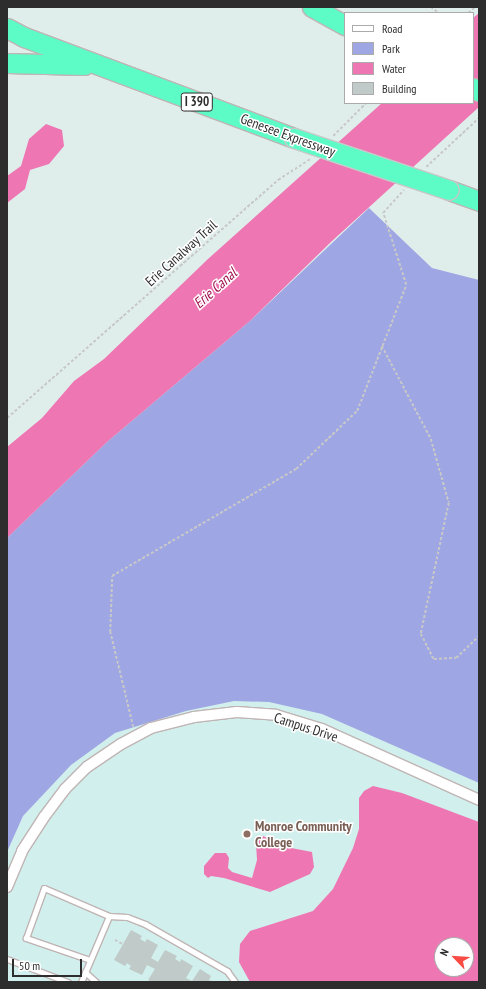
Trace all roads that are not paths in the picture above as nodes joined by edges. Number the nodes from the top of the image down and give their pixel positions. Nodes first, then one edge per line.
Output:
1 (312, 7) edge
2 (344, 24) edge
3 (7, 28) edge
4 (7, 63) edge
5 (99, 66) junction
6 (479, 201) edge
7 (479, 800) edge
8 (7, 887) edge
9 (109, 916) junction
10 (7, 959) edge
11 (90, 960) junction
12 (85, 972) junction
13 (68, 982) edge
14 (81, 982) edge
15 (96, 982) edge
16 (235, 982) edge

1 - 2 highway
3 - 5 highway, Genesee Expressway
4 - 5 highway, I 390
5 - 6 highway, Genesee Expressway / I 390, bridge
7 - 8 street, Campus Drive
9 - 11 lane
9 - 11 lane
9 - 16 lane
10 - 13 lane
11 - 12 lane
12 - 14 lane
12 - 15 lane

